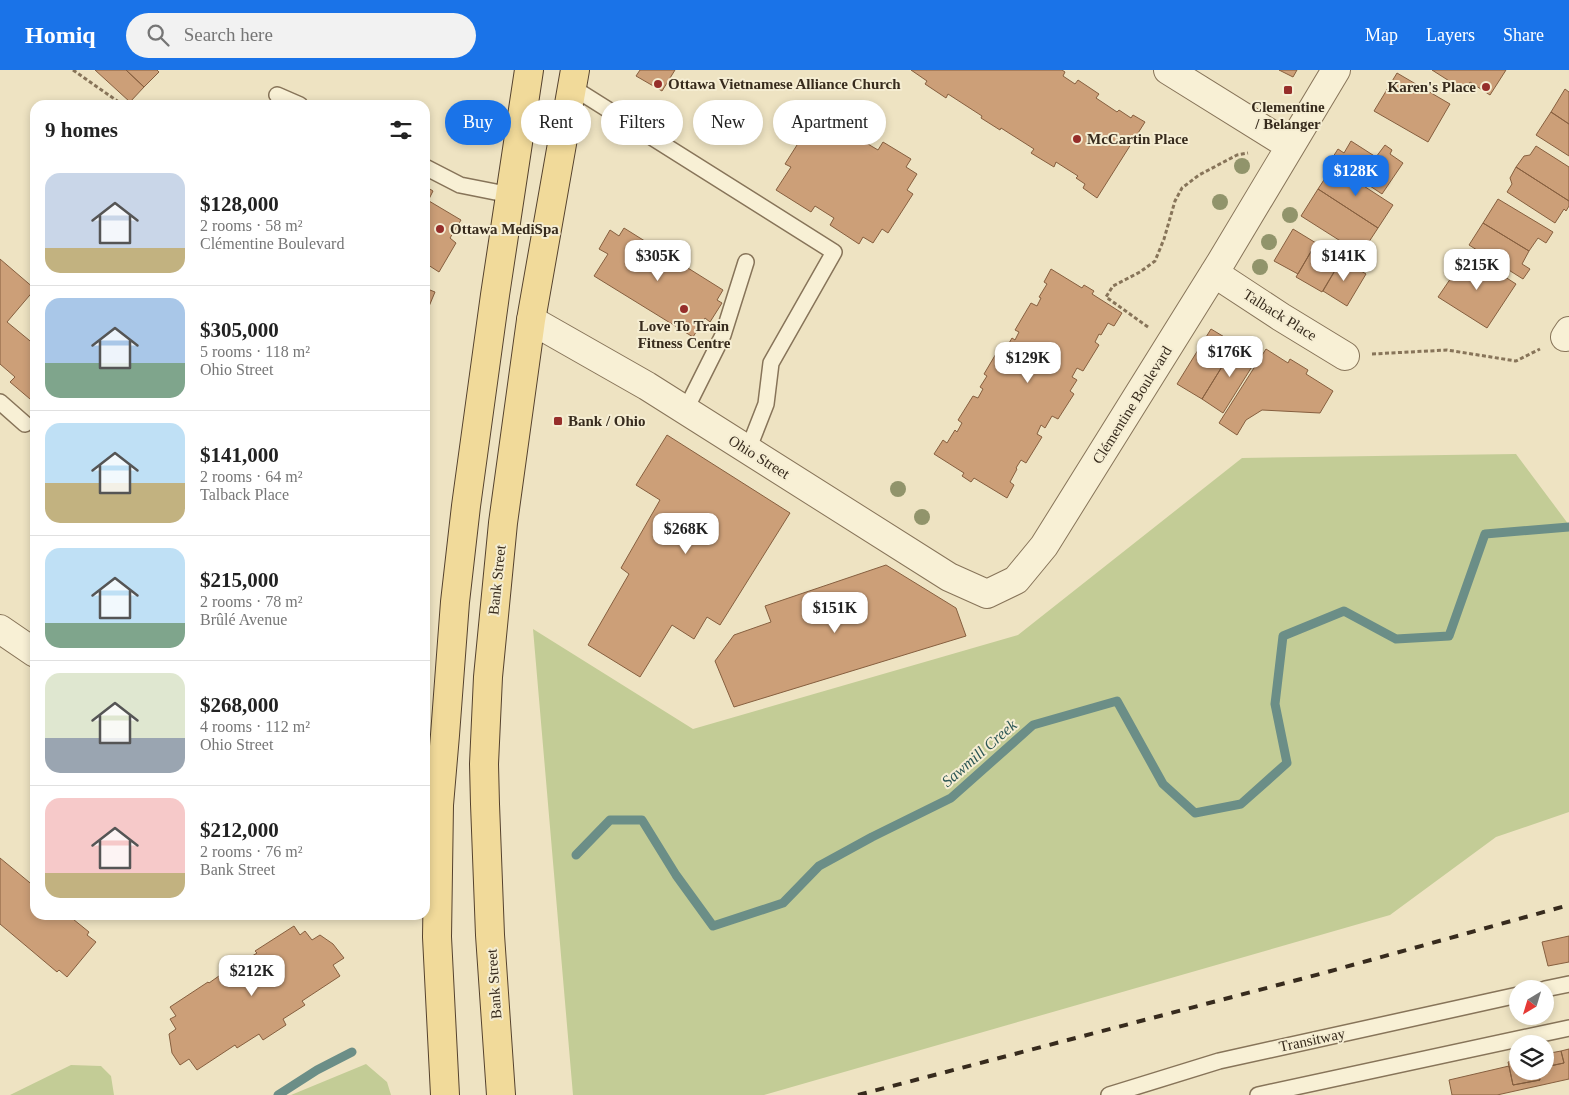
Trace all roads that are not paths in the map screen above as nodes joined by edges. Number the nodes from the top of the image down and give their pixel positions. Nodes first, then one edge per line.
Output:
1 (529, 70) edge
2 (1168, 70) edge
3 (1336, 70) edge
4 (574, 79) edge
5 (277, 95) dead end
6 (288, 100) edge
7 (1290, 146) junction
8 (430, 170) edge
9 (510, 195) junction
10 (746, 262) dead end
11 (1214, 273) junction
12 (531, 320) junction
13 (1345, 356) road end
14 (0, 402) edge
15 (685, 411) junction
16 (25, 424) dead end
17 (748, 450) junction
18 (986, 594) joint
19 (0, 629) edge
20 (30, 650) edge
21 (1569, 984) edge
22 (1554, 987) edge
23 (1509, 997) edge
24 (1569, 1028) edge
25 (445, 1095) edge
26 (501, 1095) edge
27 (1108, 1095) edge
28 (1258, 1095) edge

1 - 9 main road
2 - 7 street
3 - 7 street, Clémentine Boulevard
4 - 12 main road, Bank Street
4 - 17 lane
5 - 6 lane
7 - 11 street, Clémentine Boulevard
8 - 9 lane
9 - 25 main road
10 - 15 lane
11 - 13 street, Talback Place
11 - 18 street, Clémentine Boulevard
12 - 15 street, Ohio Street
12 - 26 main road, Bank Street
14 - 16 lane
15 - 17 street, Ohio Street
17 - 18 street, Ohio Street
19 - 20 street
21 - 22 lane
23 - 27 lane, Transitway
24 - 28 lane

